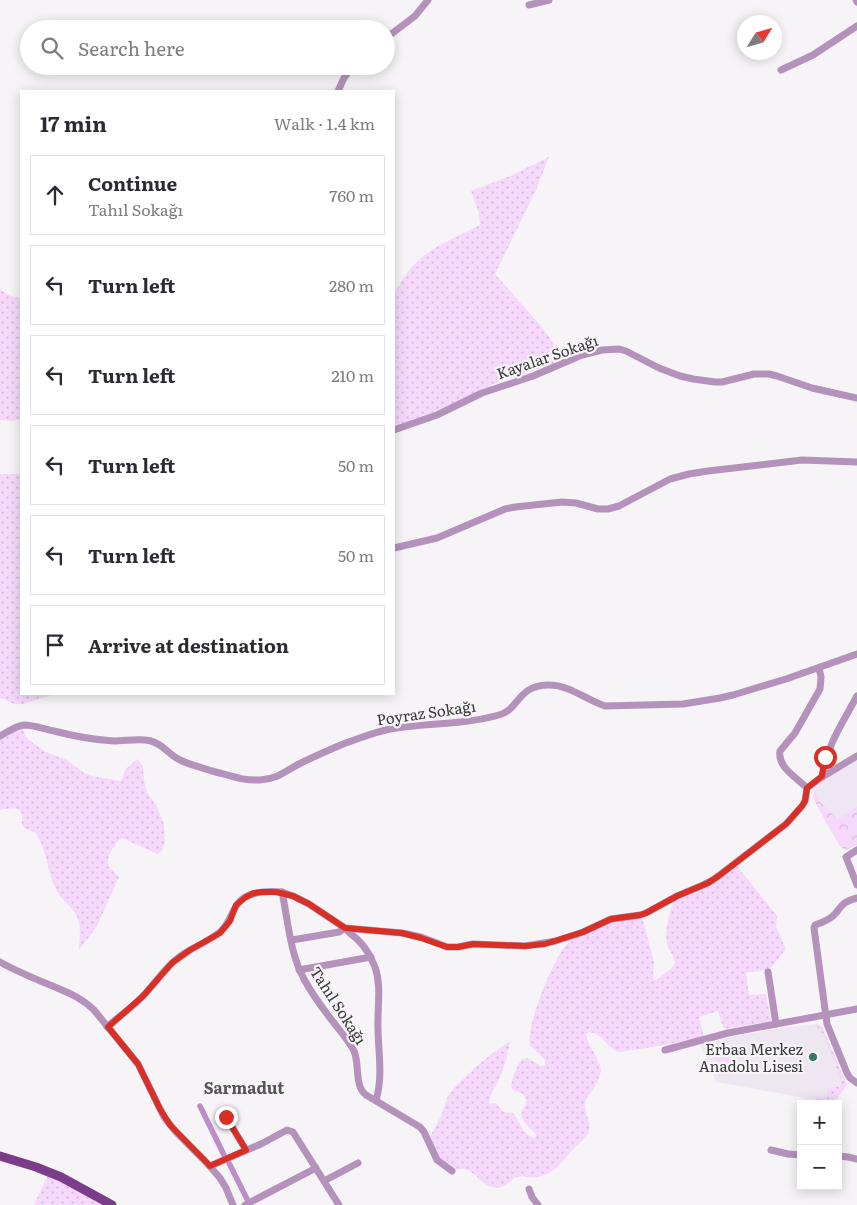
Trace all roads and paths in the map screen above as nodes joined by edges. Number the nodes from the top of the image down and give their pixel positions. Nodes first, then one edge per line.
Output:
1 (428, 0) edge
2 (550, 0) edge
3 (529, 5) dead end
4 (857, 26) edge
5 (395, 31) edge
6 (781, 70) dead end
7 (346, 75) edge
8 (338, 90) edge
9 (857, 398) edge
10 (395, 430) edge
11 (857, 462) edge
12 (395, 548) edge
13 (857, 654) edge
14 (819, 668) junction
15 (857, 696) edge
16 (0, 736) edge
17 (857, 756) edge
18 (822, 776) junction
19 (807, 788) junction
20 (857, 850) edge
21 (857, 885) edge
22 (282, 892) junction
23 (857, 898) edge
24 (345, 928) junction
25 (292, 940) junction
26 (370, 957) junction
27 (0, 962) edge
28 (299, 970) junction
29 (768, 972) dead end
30 (857, 1009) edge
31 (826, 1016) junction
32 (776, 1024) junction
33 (108, 1027) junction
34 (665, 1050) dead end
35 (857, 1082) edge
36 (376, 1100) junction
37 (226, 1117) dead end
38 (246, 1150) junction
39 (771, 1150) dead end
40 (797, 1155) edge
41 (0, 1156) edge
42 (842, 1156) edge
43 (857, 1159) edge
44 (358, 1163) dead end
45 (210, 1166) junction
46 (316, 1168) junction
47 (452, 1171) dead end
48 (324, 1181) junction
49 (529, 1189) dead end
50 (336, 1204) edge
51 (112, 1205) edge
52 (233, 1205) edge
53 (245, 1205) edge
54 (538, 1205) edge

1 - 5 street
2 - 3 street
4 - 6 street
7 - 8 street
9 - 10 street, Kayalar Sokağı
11 - 12 street
13 - 14 street, Poyraz Sokağı
14 - 16 street, Poyraz Sokağı
14 - 19 street
15 - 18 street
17 - 18 street
18 - 19 street
19 - 24 street
20 - 21 street
22 - 24 street
22 - 25 street, Tahıl Sokağı
22 - 33 street
23 - 31 street
24 - 25 street
24 - 26 street
25 - 28 street, Tahıl Sokağı
26 - 28 street
26 - 36 street
27 - 33 street
28 - 36 street, Tahıl Sokağı
29 - 32 street
30 - 31 street
31 - 32 street
31 - 35 street
32 - 34 street
33 - 45 street
36 - 47 street, Tahıl Sokağı
37 - 38 street
38 - 45 street
38 - 46 street
39 - 40 street
41 - 51 main road
42 - 43 street
44 - 48 street
45 - 52 street
46 - 48 street
46 - 53 street
48 - 50 street
49 - 54 street

